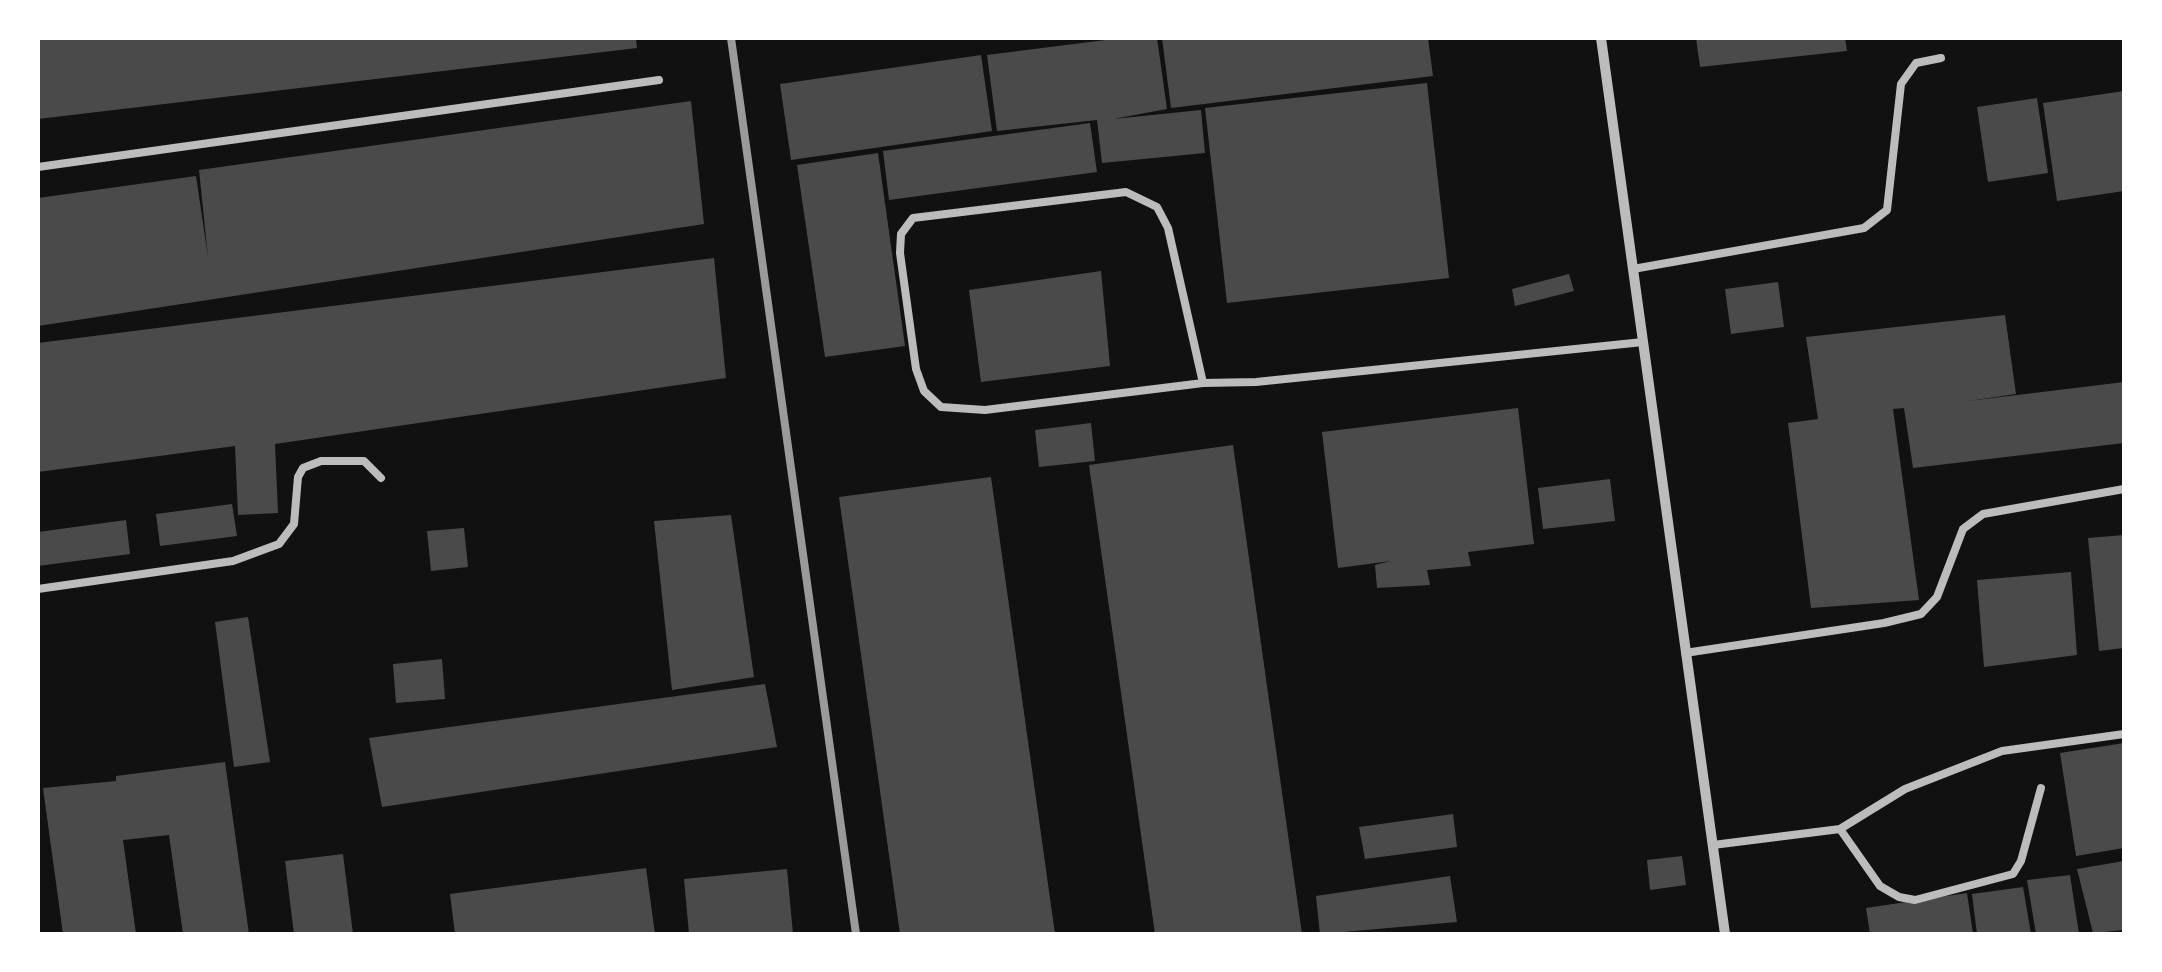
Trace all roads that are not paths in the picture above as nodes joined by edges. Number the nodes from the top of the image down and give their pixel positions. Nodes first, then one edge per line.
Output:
1 (1602, 38) edge
2 (1941, 58) dead end
3 (659, 80) dead end
4 (38, 167) edge
5 (1633, 269) junction
6 (1643, 342) junction
7 (1203, 383) junction
8 (381, 478) dead end
9 (2124, 489) edge
10 (38, 588) edge
11 (1684, 653) junction
12 (2124, 734) edge
13 (2041, 788) dead end
14 (1840, 829) junction
15 (1713, 846) junction
16 (1725, 934) edge

1 - 5 street
2 - 5 lane
3 - 4 lane
5 - 6 street
6 - 7 lane
6 - 11 street
7 - 7 lane
8 - 10 lane
9 - 11 lane
11 - 15 street
12 - 14 lane
13 - 14 lane
14 - 15 lane
15 - 16 street

